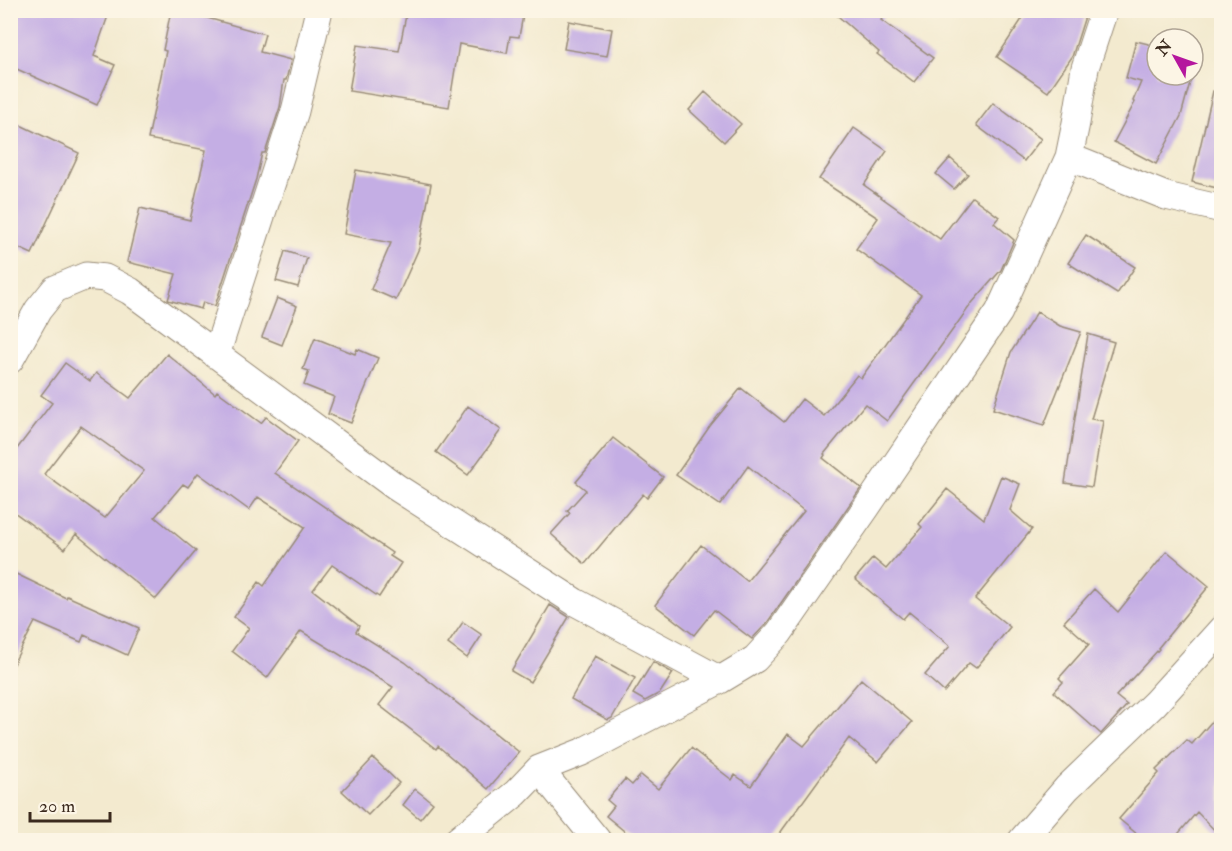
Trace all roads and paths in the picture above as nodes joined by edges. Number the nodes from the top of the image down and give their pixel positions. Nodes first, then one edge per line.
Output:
1 (319, 10) edge
2 (1104, 10) edge
3 (1069, 157) junction
4 (1221, 209) edge
5 (216, 355) junction
6 (10, 360) edge
7 (1221, 629) edge
8 (720, 680) junction
9 (539, 769) junction
10 (459, 840) edge
11 (597, 840) edge
12 (1022, 840) edge

1 - 5 street
2 - 3 street
3 - 4 street
3 - 8 street
5 - 6 street
5 - 8 street
7 - 12 street
8 - 9 street
9 - 10 street
9 - 11 street

